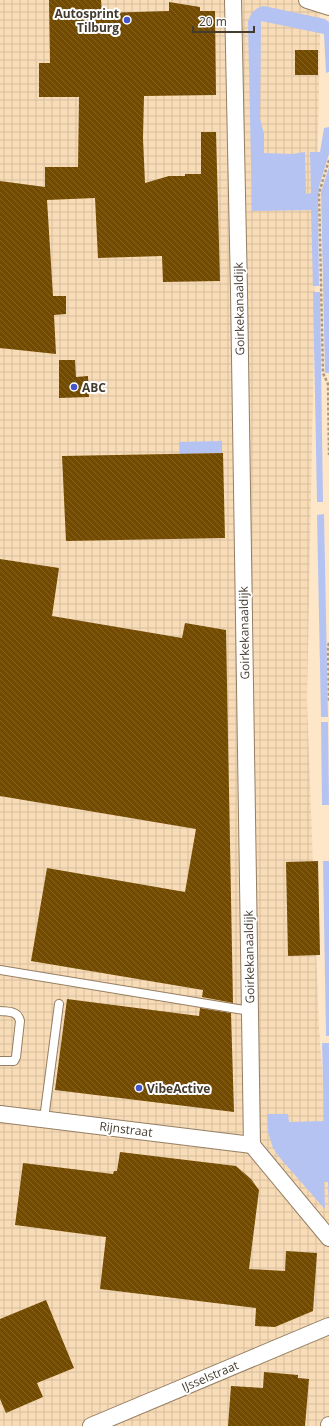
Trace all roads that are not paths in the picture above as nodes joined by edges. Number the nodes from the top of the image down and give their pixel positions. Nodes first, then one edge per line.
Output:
1 (233, 0) edge
2 (307, 0) edge
3 (329, 7) edge
4 (0, 970) edge
5 (59, 1004) dead end
6 (0, 1011) edge
7 (250, 1011) junction
8 (0, 1061) edge
9 (0, 1114) edge
10 (44, 1119) junction
11 (252, 1145) junction
12 (329, 1238) edge
13 (329, 1326) edge
14 (91, 1426) edge

1 - 7 street, Goirkekanaaldijk
2 - 3 street
4 - 7 lane
5 - 10 lane
6 - 8 lane
7 - 11 street, Goirkekanaaldijk
9 - 10 street, Rijnstraat
10 - 11 street, Rijnstraat
11 - 12 street
13 - 14 street, IJsselstraat

